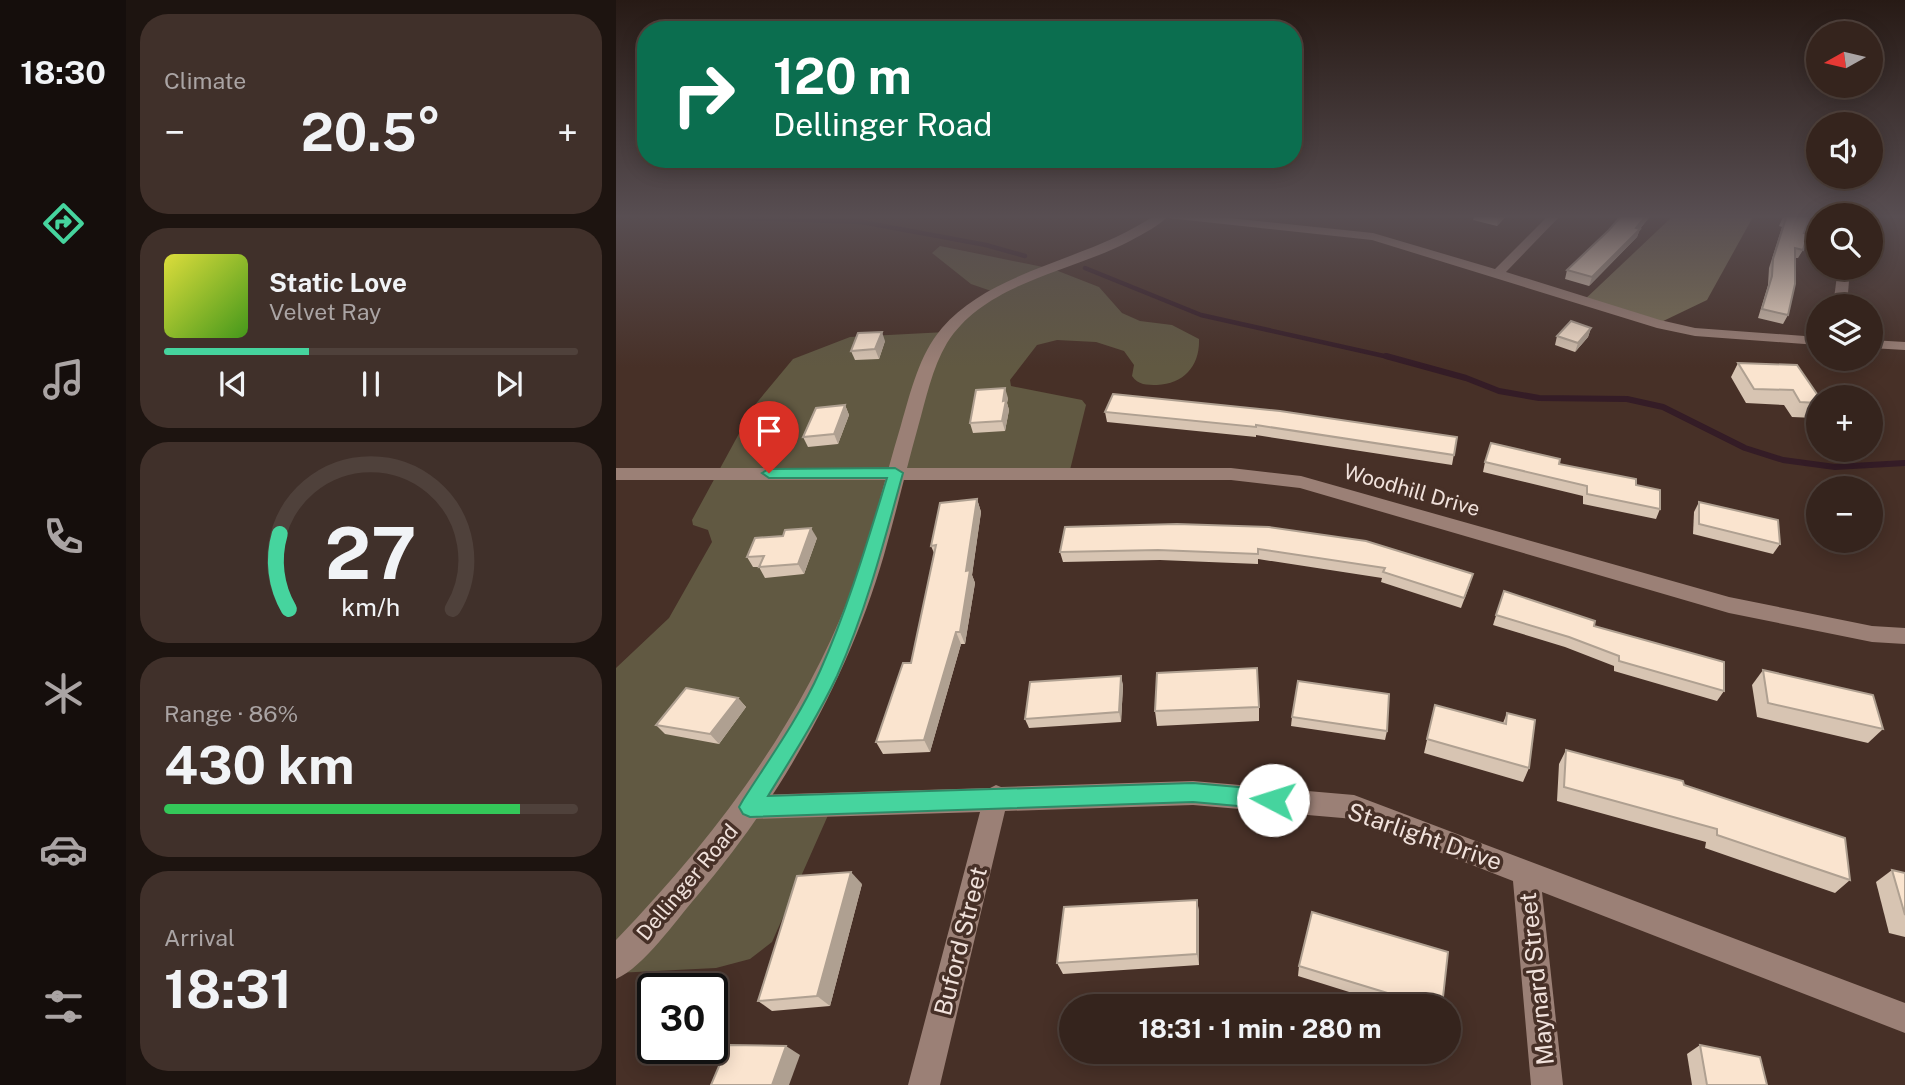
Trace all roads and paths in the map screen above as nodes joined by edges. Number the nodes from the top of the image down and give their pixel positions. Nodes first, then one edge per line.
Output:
1 (1063, 266) edge
2 (1472, 266) edge
3 (1505, 266) edge
4 (1498, 273) junction
5 (1806, 340) edge
6 (1883, 345) edge
7 (1905, 346) edge
8 (895, 473) junction
9 (616, 474) edge
10 (1905, 636) edge
11 (996, 797) junction
12 (750, 807) junction
13 (1526, 872) junction
14 (616, 963) edge
15 (1905, 1018) edge
16 (923, 1085) edge
17 (1547, 1085) edge

1 - 8 street, Dellinger Road
2 - 4 street
3 - 4 street
4 - 5 street
6 - 7 street
8 - 9 street, Woodhill Drive
8 - 10 street, Woodhill Drive
8 - 12 street, Dellinger Road
11 - 12 street, Starlight Drive
11 - 13 street, Starlight Drive
11 - 16 street, Buford Street
12 - 14 street, Dellinger Road
13 - 15 street, Starlight Drive
13 - 17 street, Maynard Street

